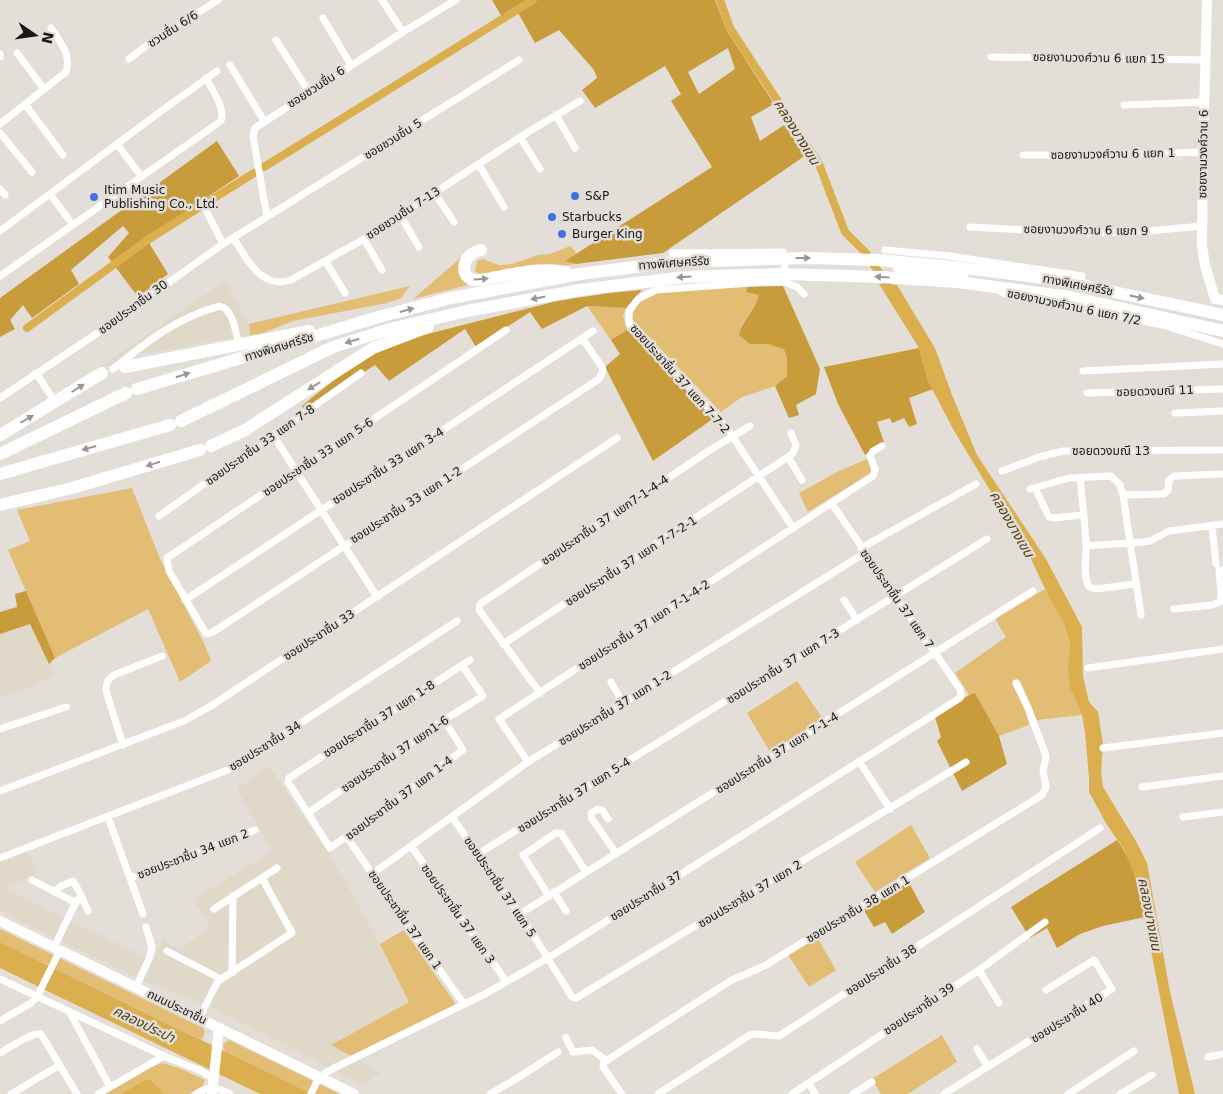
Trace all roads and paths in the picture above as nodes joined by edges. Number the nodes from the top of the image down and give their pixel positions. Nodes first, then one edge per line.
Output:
1 (218, 0) edge
2 (382, 0) edge
3 (456, 0) edge
4 (1207, 0) edge
5 (443, 3) edge
6 (323, 18) dead end
7 (52, 28) dead end
8 (403, 32) junction
9 (276, 40) dead end
10 (17, 53) dead end
11 (991, 57) dead end
12 (129, 59) dead end
13 (519, 60) dead end
14 (1206, 60) junction
15 (230, 65) dead end
16 (351, 65) junction
17 (217, 71) dead end
18 (206, 78) junction
19 (44, 89) junction
20 (308, 92) junction
21 (580, 101) dead end
22 (1204, 102) junction
23 (25, 104) junction
24 (1124, 105) dead end
25 (556, 116) junction
26 (264, 121) junction
27 (0, 124) edge
28 (0, 133) edge
29 (520, 137) junction
30 (117, 144) junction
31 (576, 148) dead end
32 (1203, 152) junction
33 (63, 154) dead end
34 (1023, 155) dead end
35 (479, 165) junction
36 (540, 169) dead end
37 (32, 172) dead end
38 (141, 176) junction
39 (434, 192) junction
40 (50, 194) junction
41 (204, 206) dead end
42 (504, 207) dead end
43 (400, 216) junction
44 (267, 217) junction
45 (454, 222) dead end
46 (73, 225) junction
47 (1202, 226) junction
48 (970, 227) dead end
49 (0, 231) edge
50 (234, 239) junction
51 (364, 239) junction
52 (223, 244) junction
53 (419, 246) dead end
54 (481, 250) dead end
55 (885, 250) dead end
56 (672, 253) dead end
57 (326, 262) junction
58 (896, 268) dead end
59 (382, 270) dead end
60 (578, 274) junction
61 (0, 276) edge
62 (785, 282) junction
63 (346, 293) dead end
64 (804, 294) dead end
65 (1219, 300) edge
66 (1079, 308) junction
67 (467, 312) junction
68 (1223, 315) edge
69 (382, 316) junction
70 (1223, 329) edge
71 (506, 330) dead end
72 (592, 332) dead end
73 (582, 338) junction
74 (239, 344) junction
75 (1223, 344) edge
76 (1223, 364) edge
77 (113, 370) junction
78 (1083, 371) dead end
79 (36, 373) junction
80 (361, 373) dead end
81 (1223, 389) edge
82 (1087, 393) dead end
83 (0, 398) edge
84 (55, 402) junction
85 (1223, 411) edge
86 (1175, 413) dead end
87 (750, 426) dead end
88 (791, 433) dead end
89 (0, 435) edge
90 (274, 435) junction
91 (732, 437) junction
92 (617, 438) dead end
93 (882, 446) dead end
94 (1223, 450) edge
95 (0, 454) edge
96 (788, 457) junction
97 (297, 471) junction
98 (1002, 471) dead end
99 (0, 474) edge
100 (1223, 474) edge
101 (760, 477) junction
102 (1080, 477) junction
103 (802, 480) dead end
104 (976, 484) dead end
105 (1123, 495) junction
106 (832, 504) junction
107 (0, 505) edge
108 (321, 510) junction
109 (1083, 515) junction
110 (159, 516) dead end
111 (1223, 524) edge
112 (1212, 526) junction
113 (792, 528) junction
114 (986, 539) dead end
115 (1129, 542) junction
116 (344, 546) junction
117 (1086, 546) junction
118 (863, 550) junction
119 (1216, 564) dead end
120 (1223, 570) edge
121 (1135, 584) junction
122 (1033, 591) dead end
123 (377, 597) junction
124 (895, 597) junction
125 (185, 600) junction
126 (844, 600) dead end
127 (1174, 609) dead end
128 (1141, 615) dead end
129 (857, 620) junction
130 (457, 621) dead end
131 (503, 644) junction
132 (1223, 649) edge
133 (934, 653) junction
134 (162, 656) dead end
135 (470, 660) dead end
136 (462, 665) junction
137 (1088, 668) dead end
138 (611, 682) dead end
139 (1016, 683) dead end
140 (540, 693) junction
141 (961, 694) joint
142 (623, 703) junction
143 (66, 707) dead end
144 (444, 720) junction
145 (0, 729) edge
146 (1223, 733) edge
147 (671, 735) joint
148 (123, 745) junction
149 (1103, 748) dead end
150 (859, 761) junction
151 (528, 762) junction
152 (966, 762) dead end
153 (1223, 776) edge
154 (1142, 787) dead end
155 (0, 791) edge
156 (890, 810) junction
157 (1223, 812) edge
158 (308, 813) junction
159 (108, 817) junction
160 (452, 817) junction
161 (1183, 817) dead end
162 (608, 820) dead end
163 (1100, 828) dead end
164 (256, 830) dead end
165 (347, 837) junction
166 (411, 846) junction
167 (616, 853) junction
168 (478, 854) junction
169 (0, 858) edge
170 (277, 868) dead end
171 (586, 872) junction
172 (372, 874) junction
173 (131, 878) junction
174 (262, 878) junction
175 (32, 880) dead end
176 (54, 892) junction
177 (551, 894) junction
178 (233, 896) junction
179 (82, 897) junction
180 (76, 903) junction
181 (214, 909) dead end
182 (88, 911) dead end
183 (566, 911) dead end
184 (144, 914) dead end
185 (520, 914) junction
186 (0, 921) edge
187 (1045, 922) dead end
188 (146, 927) dead end
189 (57, 948) junction
190 (167, 951) dead end
191 (548, 958) junction
192 (978, 970) junction
193 (232, 973) junction
194 (0, 979) edge
195 (221, 979) junction
196 (506, 982) junction
197 (136, 987) junction
198 (1046, 990) dead end
199 (40, 994) junction
200 (464, 1004) junction
201 (999, 1004) dead end
202 (69, 1011) junction
203 (199, 1018) junction
204 (0, 1021) edge
205 (219, 1028) junction
206 (566, 1038) dead end
207 (977, 1049) dead end
208 (1134, 1051) dead end
209 (558, 1052) dead end
210 (0, 1053) edge
211 (1223, 1054) edge
212 (164, 1056) junction
213 (1208, 1057) dead end
214 (607, 1061) junction
215 (60, 1065) junction
216 (988, 1067) junction
217 (1152, 1075) dead end
218 (319, 1077) junction
219 (872, 1082) dead end
220 (808, 1083) junction
221 (110, 1087) junction
222 (213, 1087) edge
223 (313, 1091) edge
224 (11, 1094) edge
225 (77, 1094) edge
226 (98, 1094) edge
227 (196, 1094) edge
228 (230, 1094) edge
229 (354, 1094) edge
230 (490, 1094) edge
231 (622, 1094) edge
232 (658, 1094) edge
233 (792, 1094) edge
234 (815, 1094) edge
235 (853, 1094) edge
236 (944, 1094) edge
237 (1068, 1094) edge
238 (1120, 1094) edge

1 - 12 street, ชวนชื่น 6/6
2 - 8 street
3 - 5 street, ซอยชวนชื่น 6
4 - 14 main road, ซอยงามวงศ์วาน 6
5 - 8 street, ซอยชวนชื่น 6
6 - 16 street
7 - 19 street
8 - 16 street, ซอยชวนชื่น 6
9 - 20 street
10 - 19 street
11 - 14 street, ซอยงามวงศ์วาน 6 แยก 15
13 - 44 street, ซอยชวนชื่น 5
14 - 22 main road, ซอยงามวงศ์วาน 6
15 - 26 street
16 - 20 street, ซอยชวนชื่น 6
17 - 18 street
18 - 30 street
18 - 38 street
19 - 23 street
20 - 26 street, ซอยชวนชื่น 6
21 - 25 street, ซอยชวนชื่น 7-13
22 - 24 street
22 - 32 main road, ซอยงามวงศ์วาน 6
23 - 27 street
23 - 33 street
25 - 29 street, ซอยชวนชื่น 7-13
25 - 31 street
26 - 44 street
28 - 37 street
29 - 35 street, ซอยชวนชื่น 7-13
29 - 36 street
30 - 38 street
30 - 40 street
32 - 34 street, ซอยงามวงศ์วาน 6 แยก 1
32 - 47 main road, ซอยงามวงศ์วาน 6
35 - 39 street, ซอยชวนชื่น 7-13
35 - 42 street
38 - 46 street
39 - 43 street, ซอยชวนชื่น 7-13
39 - 45 street
40 - 46 street
40 - 49 street
41 - 52 street
43 - 51 street, ซอยชวนชื่น 7-13
43 - 53 street
44 - 50 street, ซอยประชาชื่น 30
46 - 61 street
47 - 48 street, ซอยงามวงศ์วาน 6 แยก 9
47 - 65 main road, ซอยงามวงศ์วาน 6
50 - 52 street, ซอยประชาชื่น 30
50 - 57 street, ซอยชวนชื่น 7-13
51 - 57 street, ซอยชวนชื่น 7-13
51 - 59 street
52 - 79 street, ซอยประชาชื่น 30
54 -> 60 highway
55 - 66 street
56 - 62 street
57 - 63 street
58 - 66 street, ซอยงามวงศ์วาน 6 แยก 7/2
60 -> 68 highway, ทางพิเศษศรีรัช
69 -> 60 highway, ทางพิเศษศรีรัช
62 - 64 street
62 - 91 street, ซอยประชาชื่น 37 แยก 7-7-2
65 - 70 street
66 - 75 street, ซอยงามวงศ์วาน 6 แยก 7/2
70 -> 67 highway, ทางพิเศษศรีรัช
67 -> 99 highway, ทางพิเศษศรีรัช
67 -> 107 highway
69 - 74 highway
95 -> 69 highway, ทางพิเศษศรีรัช
71 - 97 street, ซอยประชาชื่น 33 แยก 5-6
72 - 73 street, ซอยประชาชื่น 33 แยก 3-4
73 - 108 street, ซอยประชาชื่น 33 แยก 3-4
73 - 116 street, ซอยประชาชื่น 33 แยก 1-2
74 - 77 highway
74 - 77 street
76 - 78 street
84 -> 77 highway
79 - 83 street, ซอยประชาชื่น 30
79 - 84 street
80 - 90 street, ซอยประชาชื่น 33 แยก 7-8
81 - 82 street, ซอยดวงมณี 11
89 -> 84 highway
85 - 86 street
87 - 91 street, ซอยประชาชื่น 37 แยก7-1-4-4
88 - 96 street
90 - 97 street
90 - 110 street, ซอยประชาชื่น 33 แยก 7-8
91 - 101 street, ซอยประชาชื่น 37 แยก 7-7-2
91 - 131 street, ซอยประชาชื่น 37 แยก7-1-4-4
92 - 123 street, ซอยประชาชื่น 33
93 - 106 street, ซอยประชาชื่น 37 แยก 7-1-4-2
94 - 98 street, ซอยดวงมณี 13
96 - 101 street, ซอยประชาชื่น 37 แยก 7-7-2-1
96 - 103 street
97 - 108 street
97 - 125 street, ซอยประชาชื่น 33 แยก 5-6
100 - 105 street
101 - 113 street, ซอยประชาชื่น 37 แยก 7-7-2
101 - 131 street, ซอยประชาชื่น 37 แยก 7-7-2-1
102 - 105 street
102 - 109 street
102 - 109 street
104 - 118 street, ซอยประชาชื่น 37 แยก 1-2
105 - 115 street
106 - 113 street, ซอยประชาชื่น 37 แยก 7-1-4-2
106 - 118 street, ซอยประชาชื่น 37 แยก 7
108 - 116 street
108 - 125 street, ซอยประชาชื่น 33 แยก 3-4
109 - 117 street
111 - 112 street
112 - 115 street
112 - 119 street
113 - 140 street, ซอยประชาชื่น 37 แยก 7-1-4-2
114 - 124 street, ซอยประชาชื่น 37 แยก 7-3
115 - 117 street
115 - 121 street
116 - 123 street
116 - 125 street, ซอยประชาชื่น 33 แยก 1-2
117 - 121 street
118 - 124 street, ซอยประชาชื่น 37 แยก 7
118 - 142 street, ซอยประชาชื่น 37 แยก 1-2
120 - 127 street
121 - 128 street
122 - 133 street, ซอยประชาชื่น 37 แยก 7-1-4
123 - 148 street, ซอยประชาชื่น 33
124 - 129 street, ซอยประชาชื่น 37 แยก 7-3
124 - 133 street, ซอยประชาชื่น 37 แยก 7
126 - 129 street
129 - 147 street, ซอยประชาชื่น 37 แยก 7-3
130 - 159 street, ซอยประชาชื่น 34
131 - 140 street
132 - 137 street
133 - 141 street, ซอยประชาชื่น 37 แยก 7
133 - 167 street, ซอยประชาชื่น 37 แยก 7-1-4
134 - 148 street
135 - 136 street, ซอยประชาชื่น 37 แยก 1-8
136 - 144 street, ซอยประชาชื่น 37 แยก1-6
136 - 158 street, ซอยประชาชื่น 37 แยก 1-8
138 - 142 street
139 - 214 street, ซอยประชาชื่น 38 แยก 1
140 - 151 street, ซอยประชาชื่น 37 แยก 7-1-4-2
141 - 150 street, ซอยประชาชื่น 37
142 - 151 street, ซอยประชาชื่น 37 แยก 1-2
143 - 145 street
144 - 158 street, ซอยประชาชื่น 37 แยก1-6
144 - 165 street, ซอยประชาชื่น 37 แยก 1-4
146 - 149 street
147 - 168 street, ซอยประชาชื่น 37 แยก 5-4
148 - 155 street, ซอยประชาชื่น 33
150 - 156 street
150 - 191 street, ซอยประชาชื่น 37
151 - 160 street, ซอยประชาชื่น 37 แยก 1-2
152 - 156 street, ซอนประชาชื่น 37 แยก 2
153 - 154 street
156 - 191 street, ซอนประชาชื่น 37 แยก 2
157 - 161 street
158 - 165 street, ซอยประชาชื่น 37 แยก 1-4
159 - 169 street, ซอยประชาชื่น 34
159 - 173 street, ซอยประชาชื่น 34 แยก 2
160 - 166 street, ซอยประชาชื่น 37 แยก 1-2
160 - 168 street, ซอยประชาชื่น 37 แยก 5
162 - 167 street
163 - 232 street, ซอยประชาชื่น 38
164 - 173 street, ซอยประชาชื่น 34 แยก 2
165 - 172 street, ซอยประชาชื่น 37 แยก 1
166 - 172 street, ซอยประชาชื่น 37 แยก 1-2
166 - 196 street, ซอยประชาชื่น 37 แยก 3
167 - 171 street, ซอยประชาชื่น 37 แยก 7-1-4
168 - 185 street, ซอยประชาชื่น 37 แยก 5
170 - 174 street
171 - 177 street, ซอยประชาชื่น 37 แยก 7-1-4
171 - 177 street
172 - 200 street, ซอยประชาชื่น 37 แยก 1
173 - 184 street, ซอยประชาชื่น 34 แยก 2
174 - 178 street
174 - 193 street
175 - 176 street
176 - 179 street
176 - 180 street
177 - 183 street
177 - 185 street, ซอยประชาชื่น 37 แยก 7-1-4
178 - 181 street
178 - 193 street
179 - 180 street
179 - 182 street
180 - 189 street
185 - 191 street, ซอยประชาชื่น 37 แยก 5
186 - 189 main road, ถนนประชาชื่น
187 - 192 street, ซอยประชาชื่น 39
188 - 197 street
189 - 197 main road, ถนนประชาชื่น
189 - 199 street
190 - 195 street
191 - 196 street, ซอยประชาชื่น 37
192 - 201 street
192 - 220 street, ซอยประชาชื่น 39
193 - 195 street
194 - 199 street
195 - 203 street
196 - 200 street, ซอยประชาชื่น 37
197 - 203 main road, ถนนประชาชื่น
198 - 216 street, ซอยประชาชื่น 40
199 - 202 street
199 - 204 street
200 - 218 street, ซอยประชาชื่น 37
202 - 212 street
202 - 221 street
203 - 205 main road, ถนนประชาชื่น
205 - 218 main road, ถนนประชาชื่น
205 - 222 main road
206 - 214 street
207 - 216 street
208 - 237 street
209 - 230 street
210 - 215 street
211 - 213 street
212 - 221 street
212 - 222 street
214 - 231 street
215 - 224 street
215 - 225 street
216 - 236 street, ซอยประชาชื่น 40
217 - 238 street
218 - 223 street
218 - 229 main road, ถนนประชาชื่น
219 - 235 street
220 - 233 street, ซอยประชาชื่น 39
220 - 234 street
221 - 226 street
222 - 227 street
222 - 228 street

